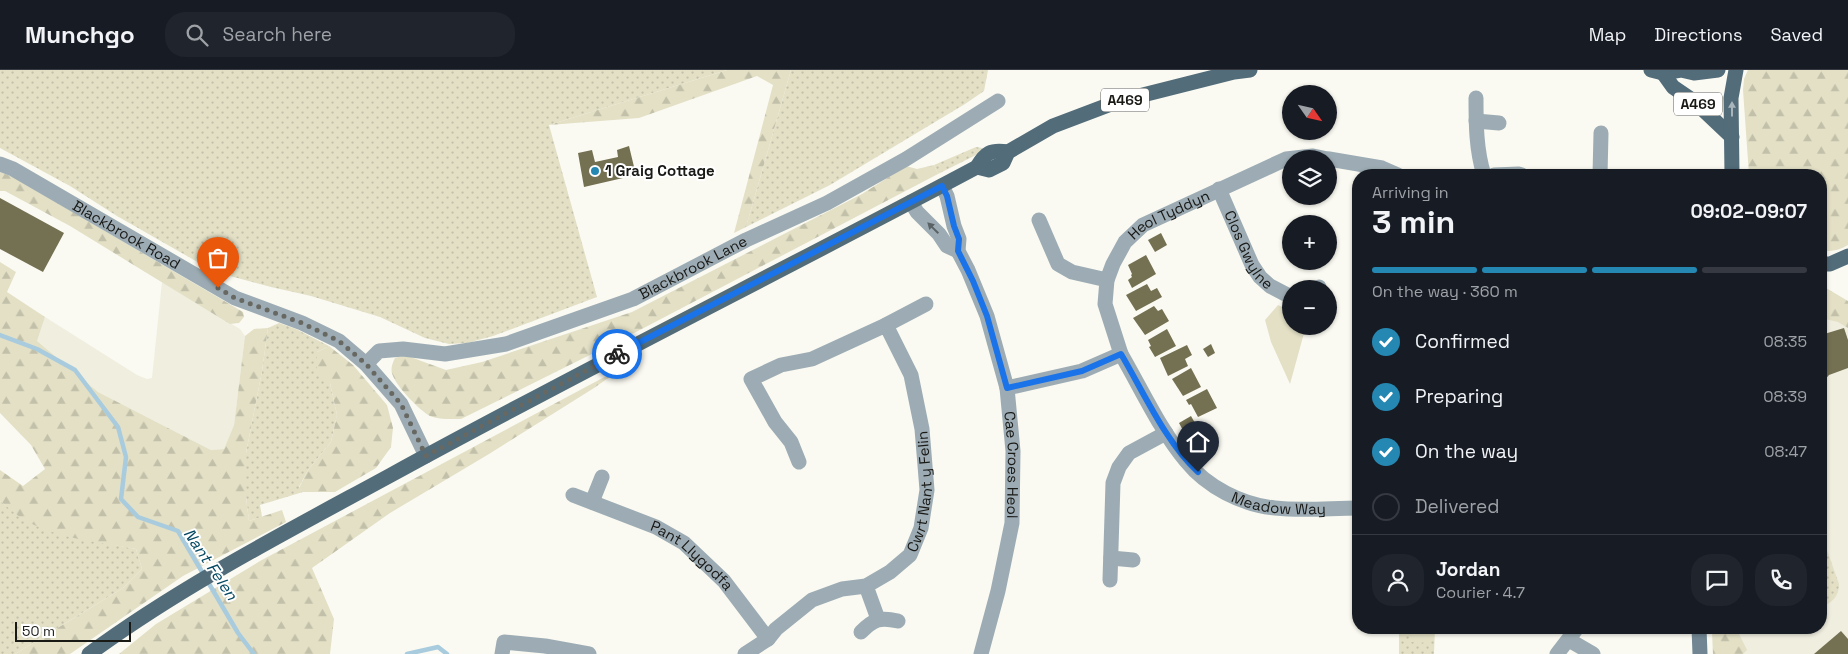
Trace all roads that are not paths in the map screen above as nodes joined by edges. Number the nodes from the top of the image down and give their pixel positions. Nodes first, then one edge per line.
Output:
1 (1250, 70) edge
2 (1718, 70) edge
3 (1736, 70) edge
4 (1657, 72) edge
5 (1476, 98) dead end
6 (998, 101) dead end
7 (1476, 121) junction
8 (1499, 123) dead end
9 (1601, 133) dead end
10 (1732, 137) junction
11 (1337, 160) edge
12 (1282, 161) edge
13 (0, 164) edge
14 (1384, 169) edge
15 (1482, 169) edge
16 (1600, 169) edge
17 (1732, 169) edge
18 (942, 186) junction
19 (1219, 190) junction
20 (911, 202) junction
21 (1039, 220) dead end
22 (958, 251) junction
23 (1845, 263) edge
24 (1827, 264) edge
25 (1107, 280) junction
26 (1282, 292) edge
27 (926, 304) dead end
28 (886, 325) junction
29 (1121, 354) junction
30 (366, 364) junction
31 (1007, 388) junction
32 (1166, 433) junction
33 (426, 456) junction
34 (799, 462) dead end
35 (602, 477) dead end
36 (573, 495) dead end
37 (592, 502) junction
38 (1352, 508) edge
39 (1111, 558) junction
40 (1133, 560) dead end
41 (1110, 580) dead end
42 (866, 586) junction
43 (878, 619) junction
44 (898, 621) dead end
45 (861, 632) dead end
46 (1573, 634) edge
47 (1699, 634) edge
48 (768, 639) junction
49 (89, 654) edge
50 (502, 654) edge
51 (589, 654) edge
52 (745, 654) edge
53 (981, 654) edge
54 (1557, 654) edge
55 (1593, 654) edge
56 (1700, 654) edge

1 - 18 main road, A469
2 - 4 main road, A469
10 -> 3 main road
4 - 10 main road, A469
5 - 7 street
6 - 30 street, Blackbrook Lane
7 - 8 street
7 - 15 street
9 - 16 street
10 - 17 main road
11 - 14 street, Heol Tyddyn
12 - 19 street, Heol Tyddyn
13 - 30 street, Blackbrook Road
18 - 20 main road, A469
18 - 22 street, Cae Croes Heol
19 - 25 street, Heol Tyddyn
19 - 26 street, Clos Gwylne
22 -> 20 street, Cae Croes Heol
20 - 33 main road, A469
21 - 25 street
22 - 31 street, Cae Croes Heol
23 - 24 main road
25 - 29 street, Heol Tyddyn
27 - 28 street
28 - 34 street
28 - 42 street, Cwrt Nant y Felin
29 - 31 street
29 - 32 street, Meadow Way
30 - 33 street, Blackbrook Road
31 - 53 street, Cae Croes Heol
32 - 38 street, Meadow Way
32 - 39 street
33 - 49 main road, A469
35 - 37 street
36 - 37 street, Pant Llygodfa
37 - 48 street, Pant Llygodfa
39 - 40 street
39 - 41 street
42 - 43 street
42 - 48 street, Cwrt Nant y Felin
43 - 44 street
43 - 45 street
46 - 54 street
46 - 55 street
47 - 56 main road
48 - 52 street, Cwrt Nant y Felin
50 - 51 street

